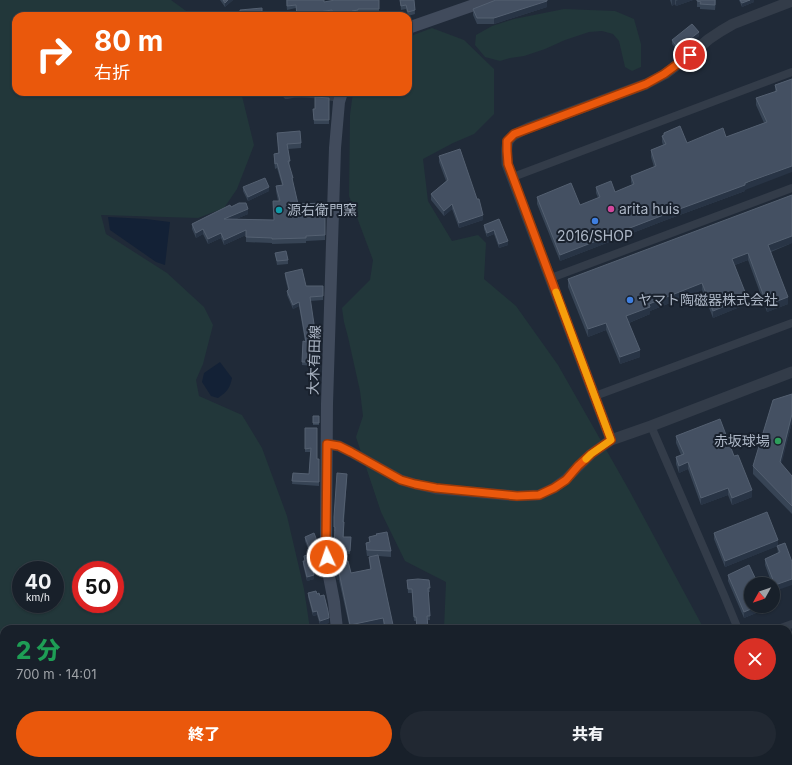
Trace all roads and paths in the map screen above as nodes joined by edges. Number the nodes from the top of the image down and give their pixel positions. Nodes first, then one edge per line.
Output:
1 (488, 0) edge
2 (792, 1) edge
3 (412, 27) edge
4 (792, 72) edge
5 (341, 96) edge
6 (513, 178) junction
7 (792, 188) edge
8 (551, 278) junction
9 (792, 323) edge
10 (792, 372) edge
11 (595, 396) junction
12 (651, 426) junction
13 (611, 440) junction
14 (327, 444) junction
15 (337, 625) edge
16 (736, 625) edge

1 - 3 main road
2 - 6 street
4 - 6 street
5 - 14 main road, 大木有田線
6 - 8 street
7 - 8 street
8 - 11 street
9 - 11 street
10 - 12 street
11 - 13 street
12 - 13 street
12 - 16 street
13 - 14 street
14 - 15 main road, 大木有田線

